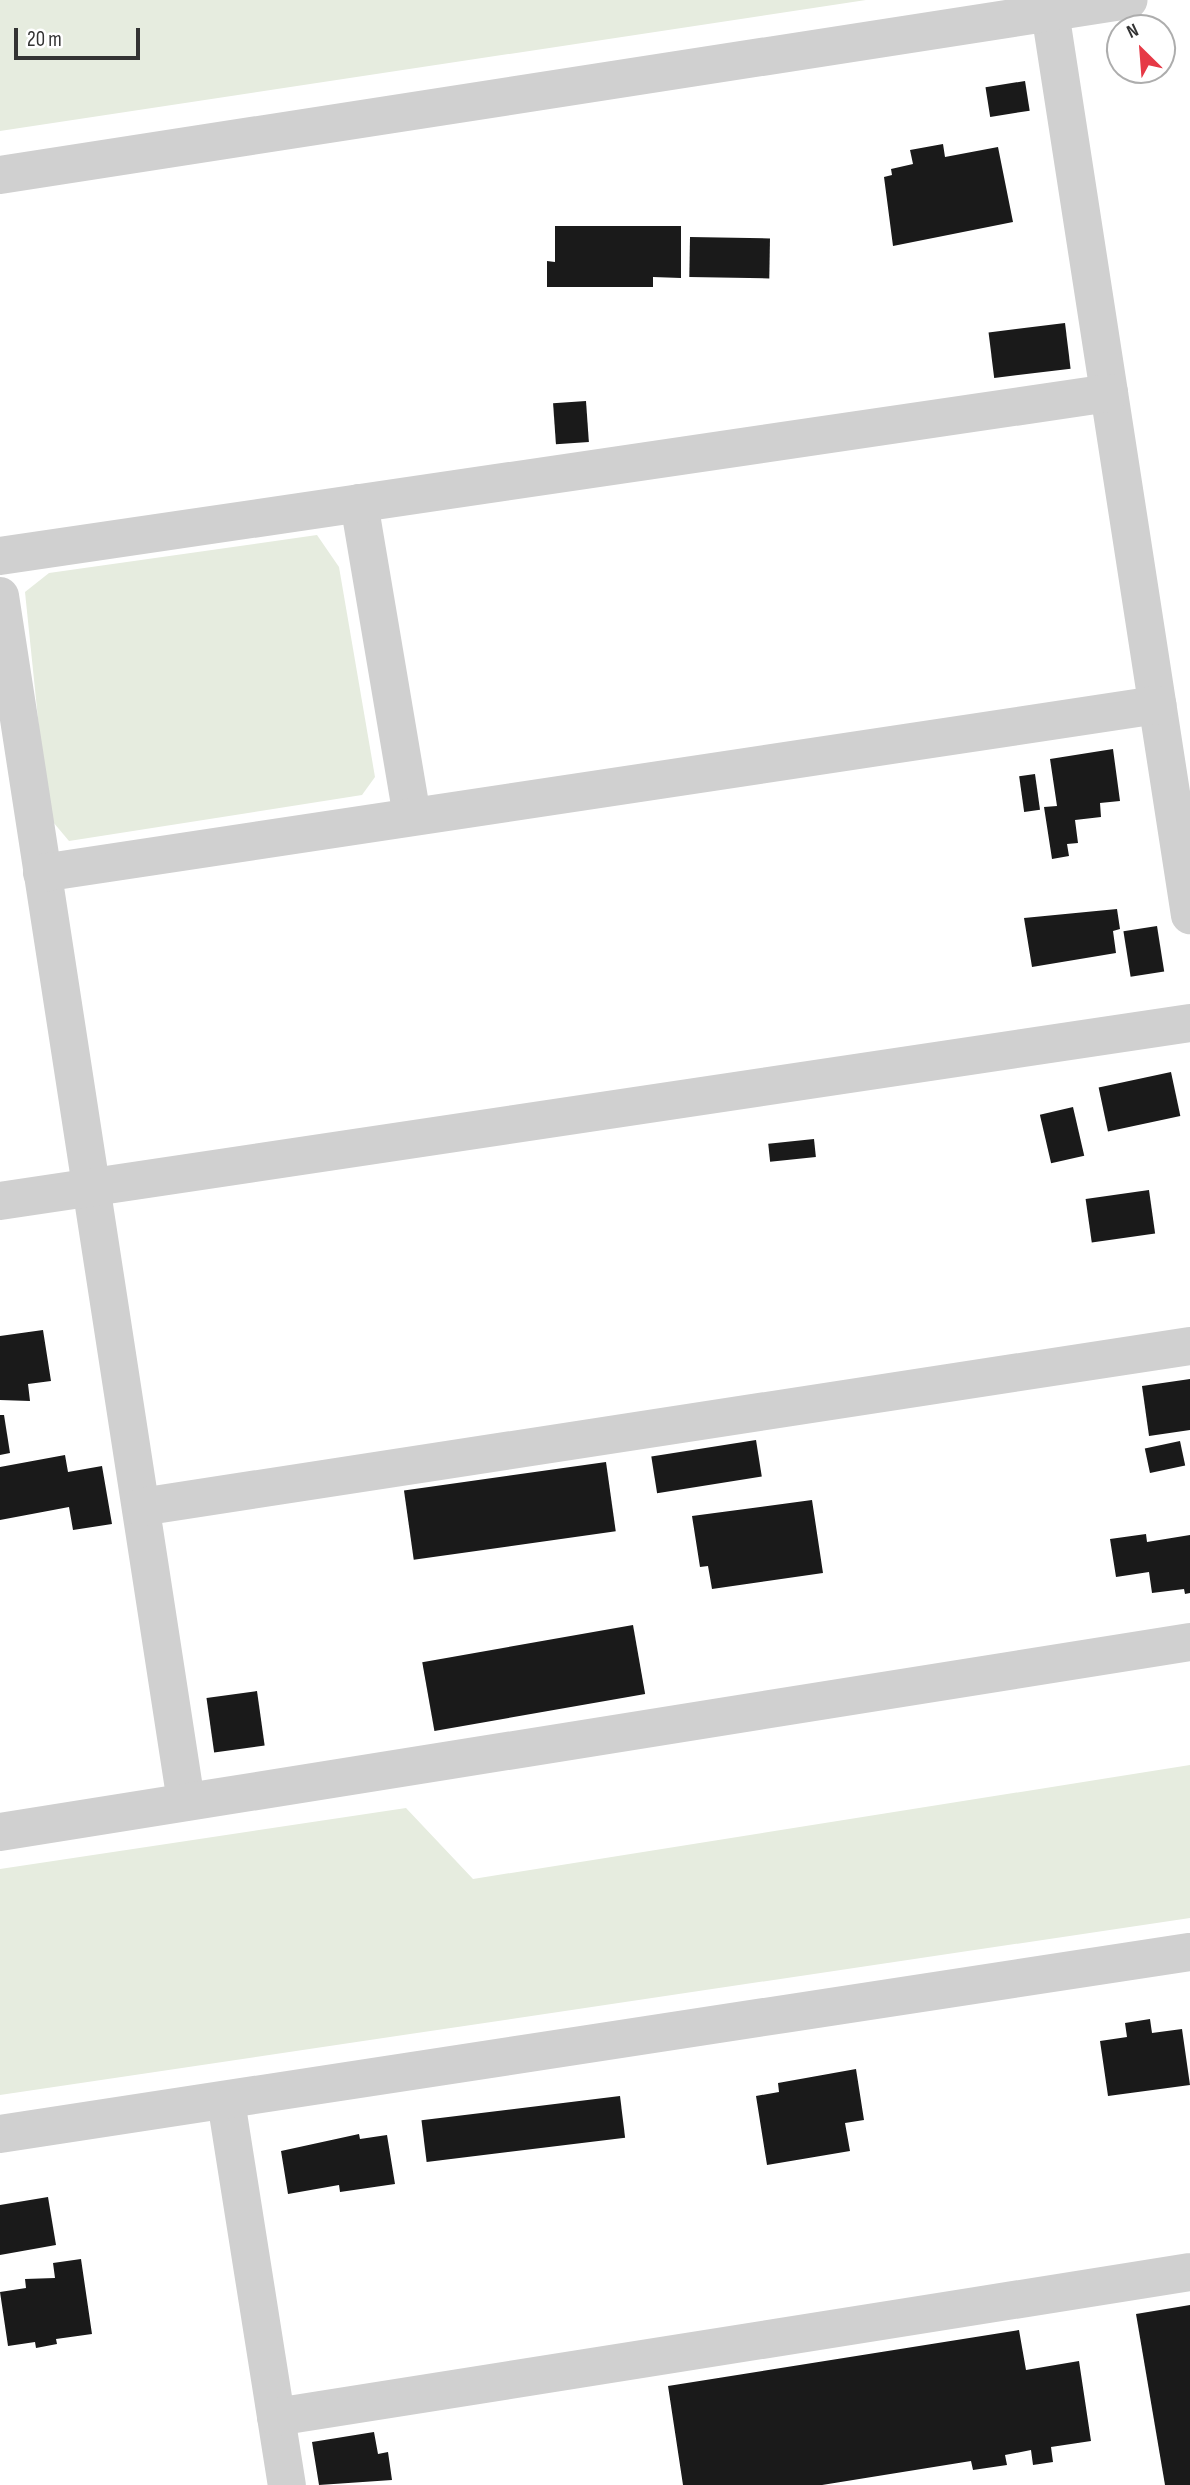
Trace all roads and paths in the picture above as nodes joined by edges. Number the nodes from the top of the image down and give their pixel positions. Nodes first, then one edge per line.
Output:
1 (1129, 0) edge
2 (1050, 12) junction
3 (0, 175) edge
4 (1109, 393) junction
5 (359, 503) junction
6 (0, 556) edge
7 (0, 596) edge
8 (1157, 705) junction
9 (412, 817) junction
10 (42, 873) junction
11 (1190, 915) edge
12 (1190, 1023) edge
13 (89, 1188) junction
14 (0, 1201) edge
15 (1190, 1346) edge
16 (141, 1507) junction
17 (1190, 1642) edge
18 (186, 1802) junction
19 (0, 1832) edge
20 (1190, 1952) edge
21 (226, 2101) junction
22 (0, 2134) edge
23 (1190, 2272) edge
24 (276, 2417) junction
25 (287, 2485) edge

1 - 2 street
2 - 3 street
2 - 4 street
4 - 5 street
4 - 8 street
5 - 6 street
5 - 9 street
7 - 10 street
8 - 9 street
8 - 11 street
9 - 10 street
10 - 13 street
12 - 13 street
13 - 14 street
13 - 16 street
15 - 16 street
16 - 18 street
17 - 18 street
18 - 19 street
20 - 21 street
21 - 22 street
21 - 24 street
23 - 24 street
24 - 25 street

